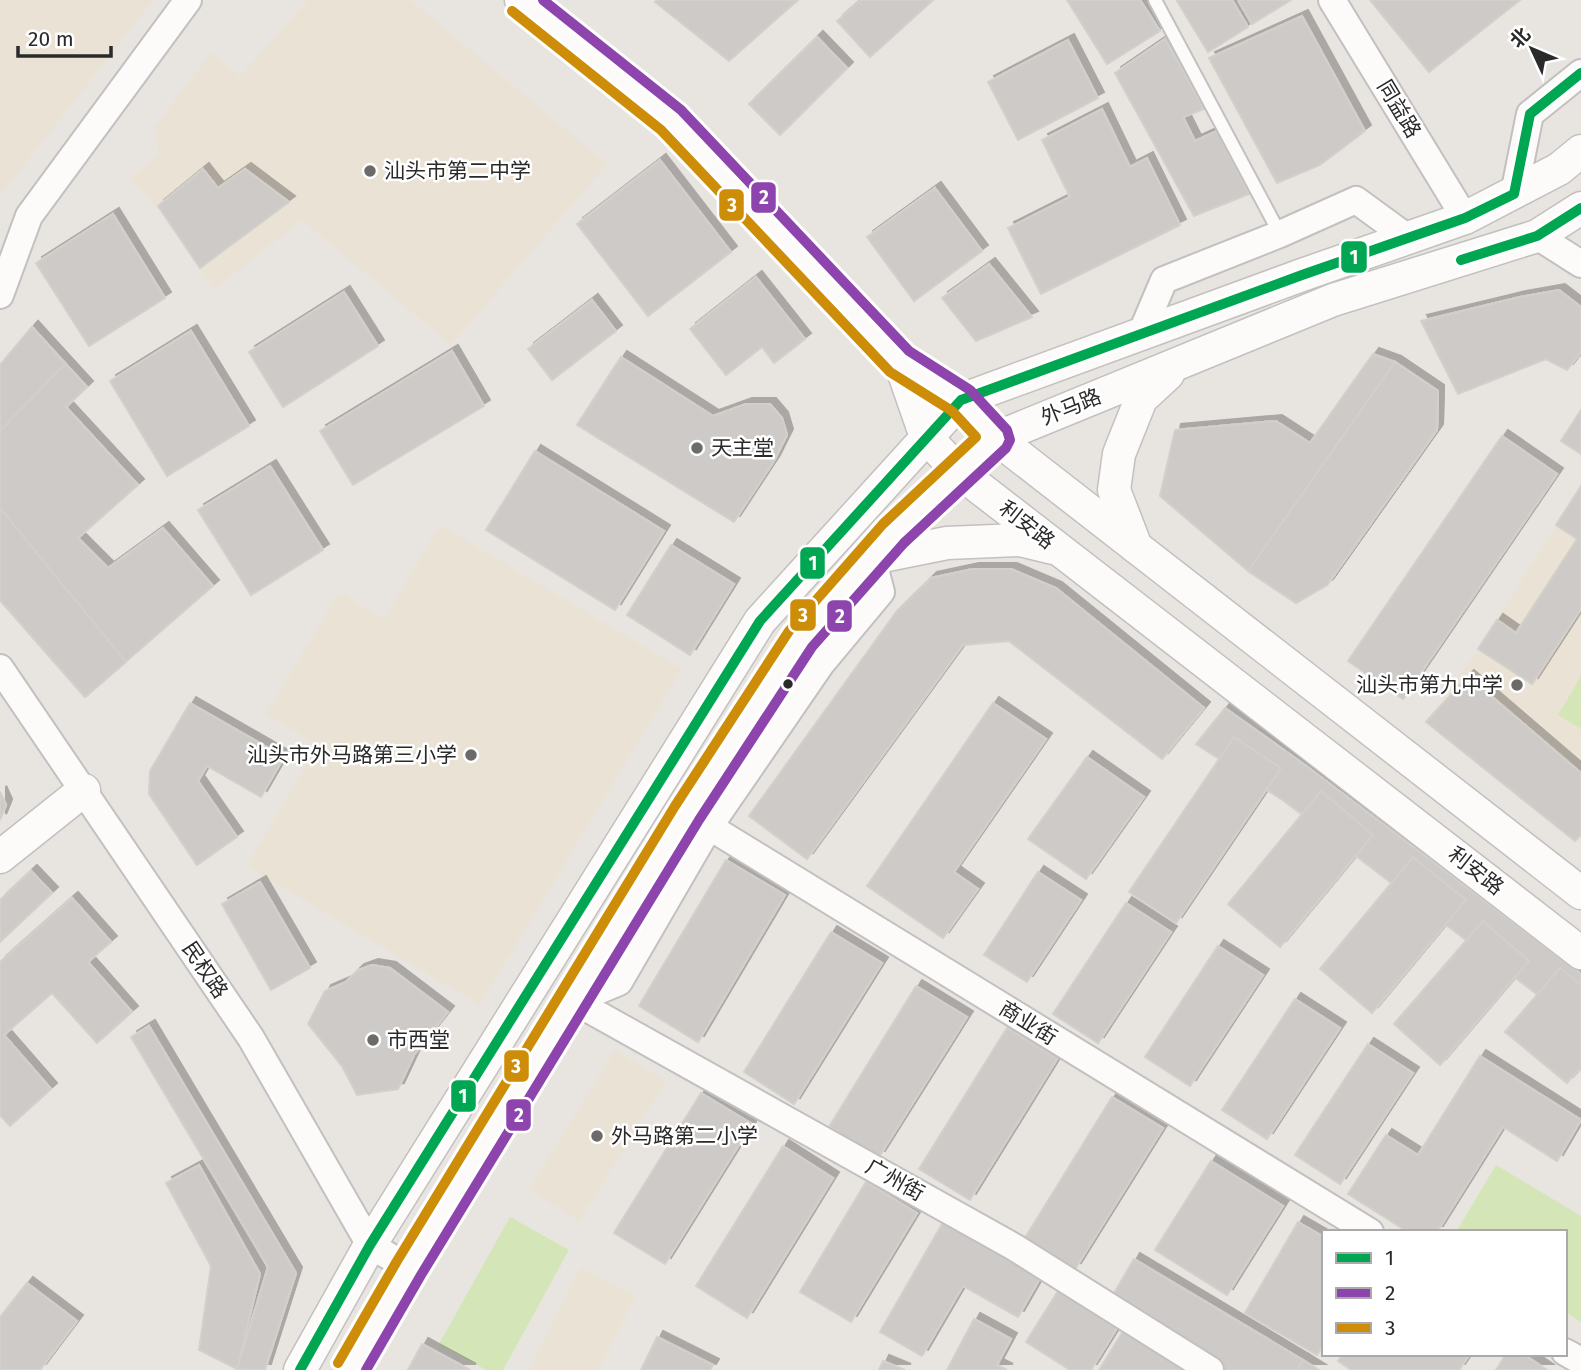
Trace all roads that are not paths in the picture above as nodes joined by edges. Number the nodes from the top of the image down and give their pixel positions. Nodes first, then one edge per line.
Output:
1 (188, 0) edge
2 (521, 0) edge
3 (1155, 0) edge
4 (1332, 0) edge
5 (1581, 73) edge
6 (1581, 151) edge
7 (1514, 194) junction
8 (1581, 208) edge
9 (1465, 218) junction
10 (1280, 234) junction
11 (1537, 236) junction
12 (1408, 238) junction
13 (1581, 264) edge
14 (0, 295) edge
15 (1141, 334) junction
16 (900, 362) junction
17 (1182, 362) junction
18 (961, 400) junction
19 (926, 438) junction
20 (996, 438) junction
21 (959, 472) junction
22 (1137, 548) junction
23 (1060, 550) junction
24 (872, 558) junction
25 (0, 668) edge
26 (84, 790) junction
27 (698, 820) junction
28 (0, 857) edge
29 (1581, 893) edge
30 (1581, 953) edge
31 (574, 1001) junction
32 (1367, 1230) edge
33 (370, 1245) junction
34 (409, 1268) junction
35 (300, 1370) edge
36 (351, 1370) edge
37 (1210, 1370) edge

1 - 14 street
2 - 16 street
3 - 10 lane
4 - 9 street, 同益路
5 - 7 street
6 - 7 street, 外马路
7 - 9 street, 外马路
8 - 11 street, 外马路
9 - 12 street, 外马路
10 - 12 street
10 - 15 street
11 - 13 street
11 - 17 street, 外马路
12 - 15 street, 外马路
15 - 18 street, 外马路
16 - 18 street
16 - 19 street, 利安路
17 - 20 street, 外马路
17 - 22 street
18 - 19 street, 外马路
18 - 20 street
19 - 21 street, 利安路
19 - 33 street, 外马路
20 - 21 street, 外马路
20 - 22 street
21 - 23 street, 利安路
21 - 24 street, 外马路
22 - 29 street
23 - 24 street
23 - 30 street, 利安路
24 - 27 street, 外马路
25 - 26 street, 民权路
26 - 28 street
26 - 33 street, 民权路
27 - 31 street, 外马路
27 - 32 street, 商业街
31 - 34 street, 外马路
31 - 37 street, 广州街
33 - 34 street, 民权路
33 - 35 street, 外马路
34 - 36 street, 外马路

